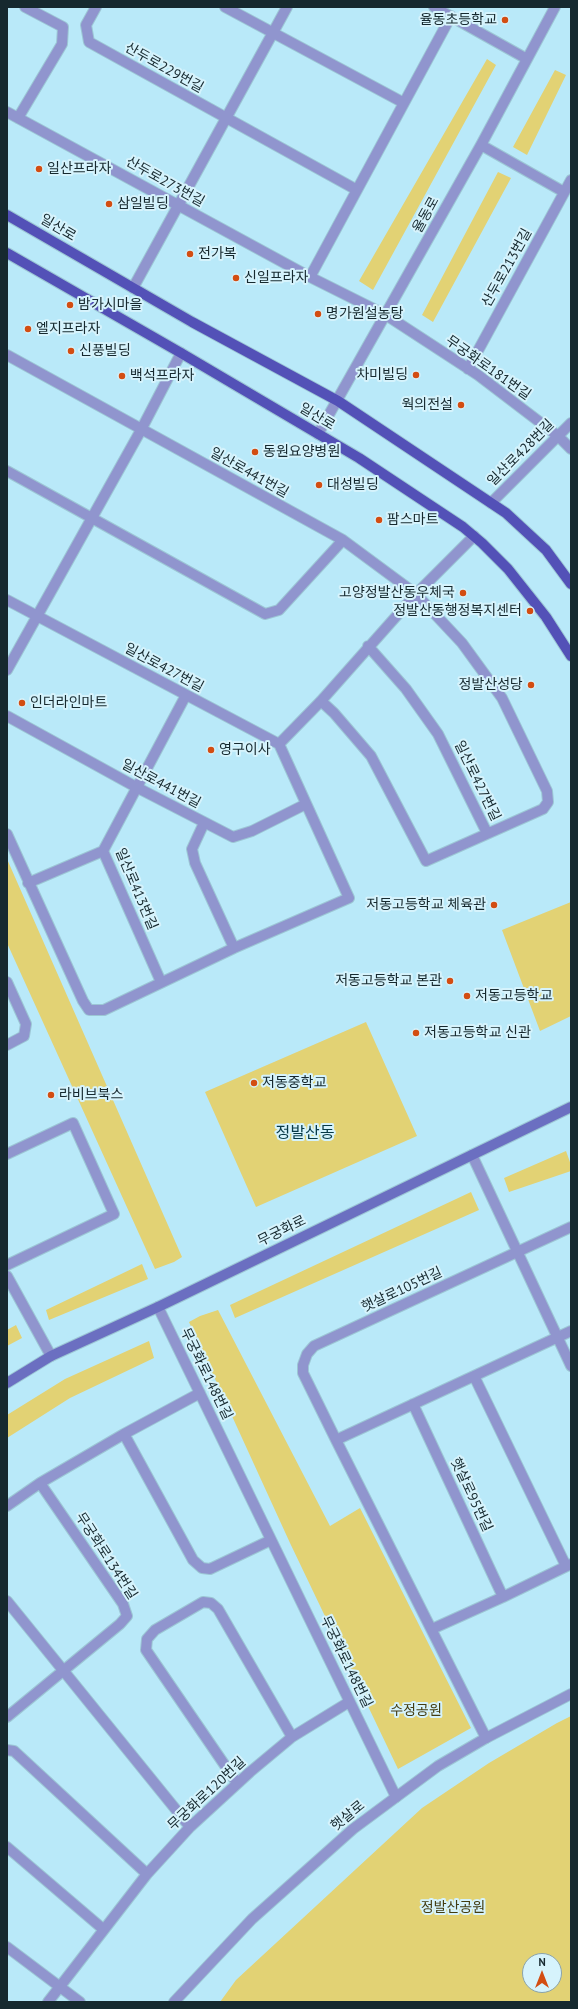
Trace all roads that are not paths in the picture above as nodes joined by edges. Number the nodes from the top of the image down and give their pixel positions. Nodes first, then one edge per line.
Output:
1 (25, 7) edge
2 (96, 7) edge
3 (225, 7) edge
4 (287, 7) edge
5 (434, 7) edge
6 (555, 7) edge
7 (451, 16) junction
8 (272, 33) junction
9 (527, 58) junction
10 (404, 103) junction
11 (7, 112) edge
12 (18, 118) junction
13 (226, 119) junction
14 (481, 145) junction
15 (571, 180) edge
16 (357, 190) junction
17 (564, 192) junction
18 (178, 205) junction
19 (7, 215) edge
20 (7, 253) edge
21 (310, 277) junction
22 (133, 288) junction
23 (386, 315) junction
24 (181, 353) junction
25 (7, 354) edge
26 (468, 369) junction
27 (338, 401) junction
28 (571, 423) edge
29 (142, 430) junction
30 (318, 434) junction
31 (558, 436) junction
32 (571, 449) edge
33 (7, 471) edge
34 (491, 503) junction
35 (91, 519) junction
36 (474, 536) junction
37 (343, 540) junction
38 (571, 584) edge
39 (416, 594) junction
40 (7, 600) edge
41 (36, 616) junction
42 (368, 646) junction
43 (571, 656) edge
44 (7, 670) edge
45 (186, 695) junction
46 (321, 701) junction
47 (7, 716) edge
48 (279, 744) junction
49 (136, 787) junction
50 (306, 804) junction
51 (204, 823) junction
52 (487, 833) junction
53 (7, 834) edge
54 (103, 851) junction
55 (28, 883) junction
56 (234, 948) junction
57 (7, 982) edge
58 (161, 982) junction
59 (7, 1046) edge
60 (571, 1107) edge
61 (7, 1154) edge
62 (472, 1155) junction
63 (571, 1227) edge
64 (517, 1252) junction
65 (7, 1265) edge
66 (7, 1276) edge
67 (158, 1307) junction
68 (571, 1331) edge
69 (558, 1337) junction
70 (51, 1356) junction
71 (571, 1366) edge
72 (474, 1376) junction
73 (7, 1382) edge
74 (200, 1393) junction
75 (413, 1404) junction
76 (124, 1434) junction
77 (336, 1440) junction
78 (40, 1483) junction
79 (7, 1506) edge
80 (271, 1540) junction
81 (569, 1565) edge
82 (503, 1597) junction
83 (7, 1601) edge
84 (432, 1629) junction
85 (64, 1671) junction
86 (571, 1694) edge
87 (350, 1702) junction
88 (7, 1717) edge
89 (292, 1737) junction
90 (486, 1738) junction
91 (7, 1750) edge
92 (237, 1784) junction
93 (396, 1797) junction
94 (190, 1826) junction
95 (7, 1847) edge
96 (147, 1874) junction
97 (103, 1929) junction
98 (7, 1947) edge
99 (59, 1986) junction
100 (48, 2002) edge
101 (80, 2002) edge
102 (174, 2002) edge

1 - 12 street
2 - 13 street, 산두로229번길
3 - 8 street
4 - 8 street
5 - 7 street
6 - 9 street, 율동로
7 - 9 street
7 - 10 street
8 - 10 street
8 - 13 street
9 - 14 street, 율동로
10 - 16 street
11 - 12 street, 산두로273번길
12 - 18 street, 산두로273번길
13 - 16 street, 산두로229번길
13 - 18 street
14 - 17 street
14 - 23 street, 율동로
15 - 17 street, 산두로213번길
16 - 21 street
17 - 26 street, 산두로213번길
18 - 21 street, 산두로273번길
18 - 22 street
19 - 22 main road, 일산로
20 - 24 main road, 일산로
21 - 23 street, 산두로273번길
22 - 27 main road, 일산로
23 - 26 street, 무궁화로181번길
23 - 27 street, 율동로
24 - 29 street
24 - 30 main road, 일산로
25 - 29 street, 일산로441번길
26 - 31 street, 무궁화로181번길
27 - 30 street, 율동로
27 - 34 main road, 일산로
28 - 31 street, 일산로428번길
29 - 35 street
29 - 37 street, 일산로441번길
30 - 36 main road, 일산로
31 - 32 street, 무궁화로181번길
31 - 34 street, 일산로428번길
33 - 35 street
34 - 38 main road, 일산로
35 - 37 street
35 - 41 street
36 - 39 street
36 - 43 main road, 일산로
37 - 39 street, 일산로441번길
39 - 42 street
39 - 52 street
40 - 41 street
41 - 44 street
41 - 45 street, 일산로427번길
42 - 46 street
42 - 52 street, 일산로427번길
45 - 48 street, 일산로427번길
45 - 49 street, 일산로413번길
46 - 48 street
46 - 52 street
47 - 49 street, 일산로441번길
48 - 50 street
49 - 51 street, 일산로441번길
49 - 54 street, 일산로413번길
50 - 51 street, 일산로441번길
50 - 56 street
51 - 56 street
53 - 55 street
54 - 55 street
54 - 58 street, 일산로413번길
55 - 58 street
56 - 58 street
57 - 59 street
60 - 62 main road, 무궁화로
61 - 65 street
62 - 64 street
62 - 67 main road, 무궁화로
63 - 64 street, 햇살로105번길
64 - 69 street
64 - 77 street, 햇살로105번길
66 - 70 street
67 - 70 main road, 무궁화로
67 - 74 street, 무궁화로148번길
68 - 69 street
69 - 71 street
69 - 72 street
70 - 73 main road, 무궁화로
72 - 75 street
72 - 81 street
74 - 76 street
74 - 80 street, 무궁화로148번길
75 - 77 street
75 - 82 street, 햇살로95번길
76 - 78 street
76 - 80 street
77 - 84 street
78 - 79 street
78 - 85 street, 무궁화로134번길
80 - 87 street, 무궁화로148번길
81 - 82 street
82 - 84 street
83 - 85 street
84 - 90 street
85 - 88 street, 무궁화로134번길
85 - 94 street
86 - 90 street, 햇살로
87 - 89 street, 무궁화로120번길
87 - 93 street, 무궁화로148번길
89 - 92 street, 무궁화로120번길
89 - 92 street
90 - 93 street, 햇살로
91 - 96 street
92 - 94 street, 무궁화로120번길
93 - 102 street, 햇살로
94 - 96 street, 무궁화로120번길
95 - 97 street
96 - 97 street, 무궁화로120번길
97 - 99 street, 무궁화로120번길
98 - 99 street
99 - 100 street, 무궁화로120번길
99 - 101 street

